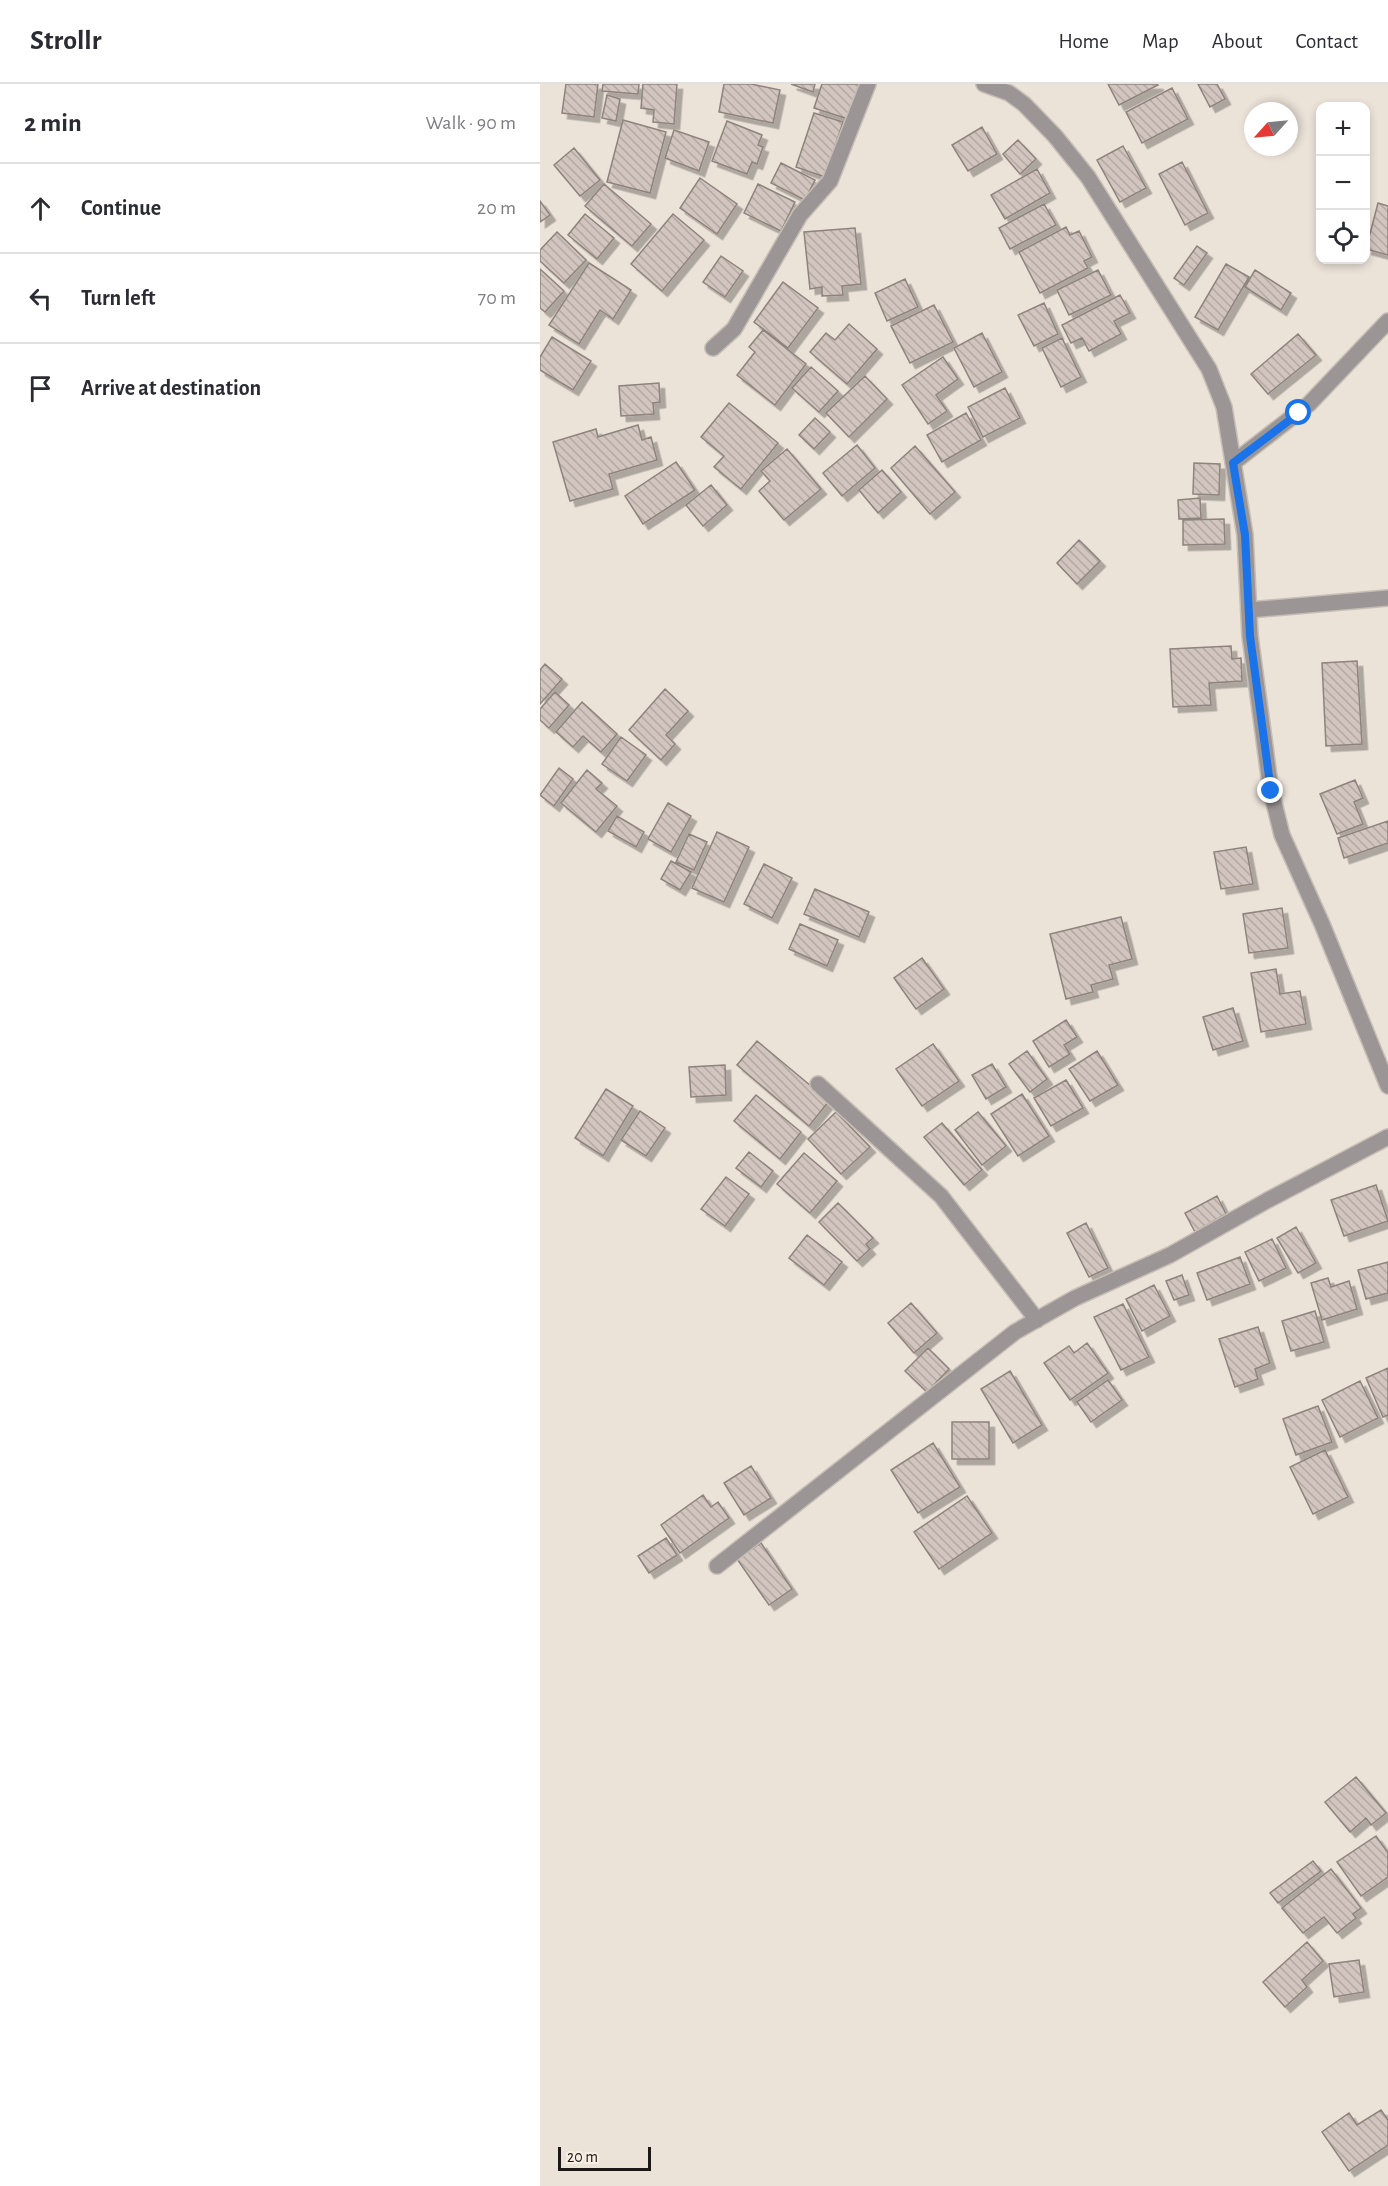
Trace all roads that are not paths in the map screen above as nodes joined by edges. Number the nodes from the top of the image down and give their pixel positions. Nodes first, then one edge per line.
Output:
1 (868, 84) edge
2 (984, 84) edge
3 (1388, 321) edge
4 (713, 348) dead end
5 (1233, 463) junction
6 (1388, 598) edge
7 (1249, 610) junction
8 (818, 1084) dead end
9 (1388, 1086) edge
10 (1388, 1137) edge
11 (1037, 1320) junction
12 (717, 1566) dead end

1 - 4 street
2 - 5 street
3 - 5 street
5 - 7 street
6 - 7 street
7 - 9 street
8 - 11 street
10 - 11 street
11 - 12 street

